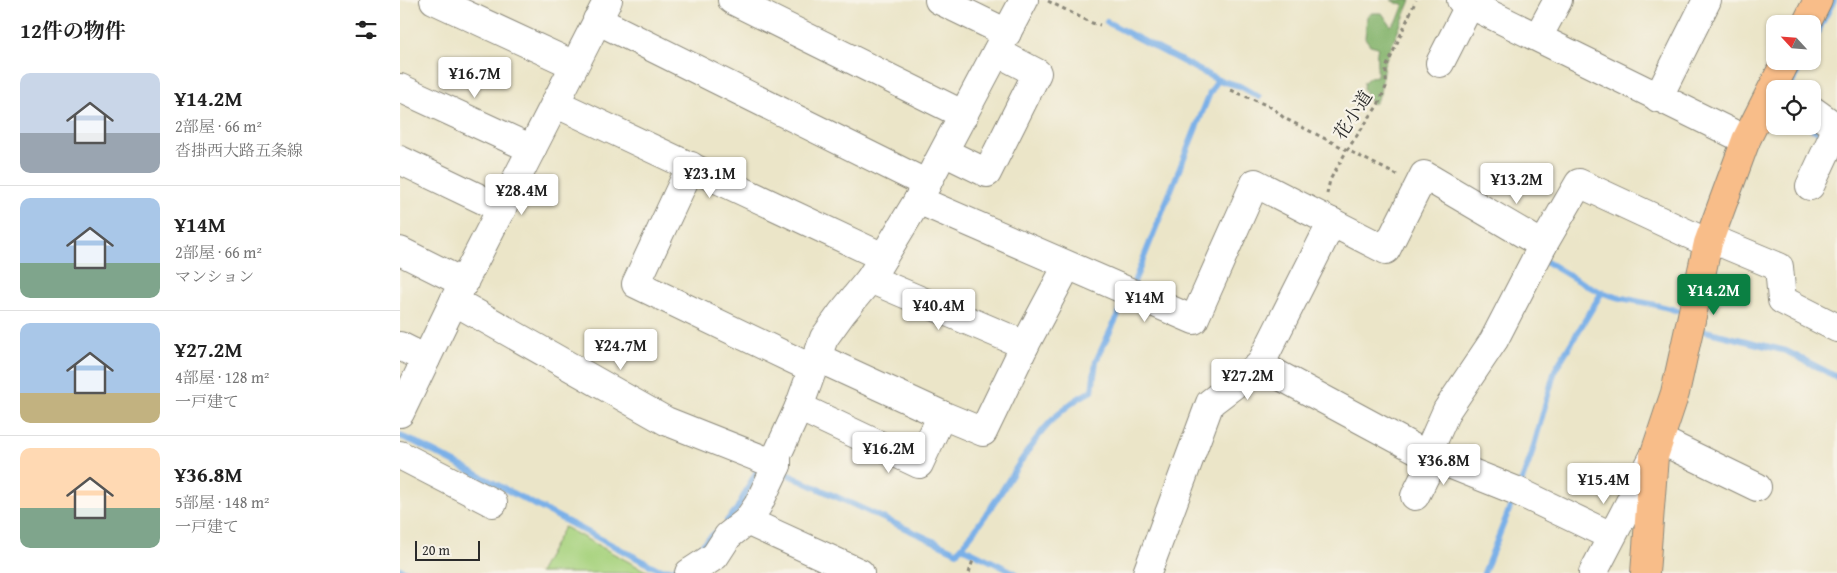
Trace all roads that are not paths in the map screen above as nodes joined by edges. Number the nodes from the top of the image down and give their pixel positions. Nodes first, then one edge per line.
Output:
1 (434, 0) edge
2 (732, 0) edge
3 (939, 0) edge
4 (1024, 0) edge
5 (1558, 0) edge
6 (1707, 0) edge
7 (1818, 0) edge
8 (1465, 2) edge
9 (602, 10) edge
10 (1810, 15) edge
11 (1538, 37) junction
12 (1002, 43) junction
13 (1440, 62) dead end
14 (574, 65) junction
15 (1782, 78) edge
16 (400, 88) edge
17 (1658, 98) junction
18 (555, 103) junction
19 (964, 115) junction
20 (1821, 121) edge
21 (1833, 136) edge
22 (1746, 140) junction
23 (532, 149) junction
24 (944, 152) junction
25 (400, 160) edge
26 (691, 166) junction
27 (1810, 186) dead end
28 (922, 192) junction
29 (502, 209) junction
30 (1326, 219) junction
31 (1708, 244) junction
32 (400, 251) edge
33 (1539, 252) junction
34 (1067, 266) junction
35 (876, 268) junction
36 (459, 292) junction
37 (1837, 328) edge
38 (1025, 345) junction
39 (400, 346) edge
40 (426, 359) junction
41 (808, 363) junction
42 (1260, 365) junction
43 (799, 407) junction
44 (400, 413) edge
45 (942, 415) junction
46 (1657, 448) junction
47 (400, 455) edge
48 (1431, 456) junction
49 (777, 465) junction
50 (1757, 487) dead end
51 (1416, 496) dead end
52 (493, 503) dead end
53 (747, 521) junction
54 (1611, 536) junction
55 (713, 564) edge
56 (690, 573) edge
57 (860, 573) edge
58 (1147, 573) edge
59 (1593, 573) edge
60 (1645, 573) edge

1 - 14 street
2 - 19 street
3 - 12 street
4 - 12 street
5 - 11 street
6 - 17 street
7 - 10 main road
8 - 11 street
8 - 13 street
9 - 14 street
9 - 28 street
11 - 17 street
12 - 19 street
12 - 24 street
14 - 18 street
15 - 22 main road
16 - 23 street
17 - 22 street
18 - 23 street
18 - 26 street
19 - 24 street
20 - 21 street
21 - 27 street
22 - 31 main road
23 - 29 street
24 - 28 street
25 - 29 street
26 - 35 street
26 - 41 street
28 - 34 street
28 - 35 street
29 - 36 street
30 - 33 street
30 - 34 street
30 - 42 street
31 - 33 street
31 - 37 street
31 - 46 main road
32 - 36 street
33 - 48 street
34 - 38 street
35 - 38 street
35 - 41 street
36 - 40 street
36 - 49 street
38 - 45 street
39 - 40 street
40 - 44 street
41 - 43 street
41 - 45 street
42 - 48 street
42 - 58 street
43 - 45 street
43 - 49 street
46 - 50 street
46 - 54 street
46 - 60 main road
47 - 52 street
48 - 51 street
48 - 54 street
49 - 53 street
53 - 55 street
53 - 57 street
54 - 59 street
55 - 56 street

